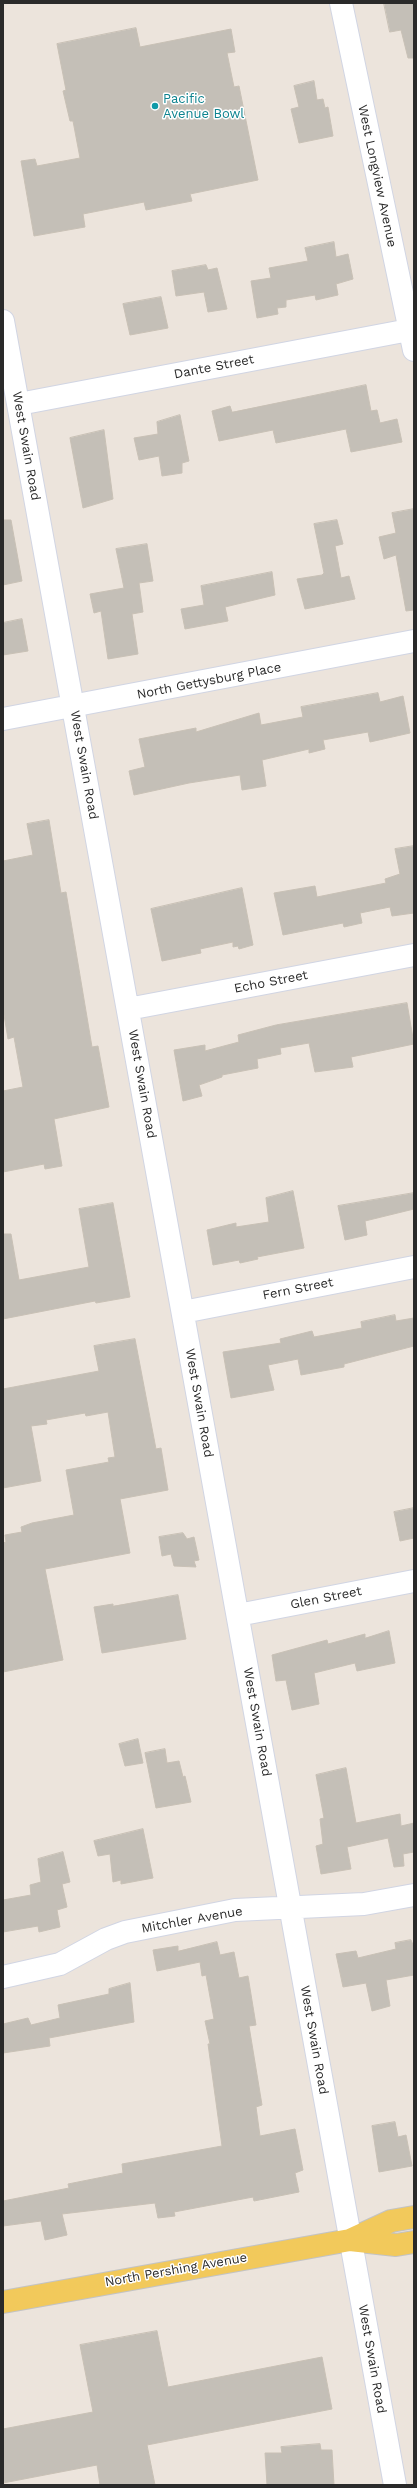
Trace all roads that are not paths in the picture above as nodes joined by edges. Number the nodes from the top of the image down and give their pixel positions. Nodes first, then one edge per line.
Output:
1 (341, 3) edge
2 (3, 321) edge
3 (412, 340) edge
4 (19, 404) junction
5 (414, 641) edge
6 (74, 706) junction
7 (3, 719) edge
8 (414, 955) edge
9 (128, 1009) junction
10 (414, 1267) edge
11 (182, 1312) junction
12 (414, 1581) edge
13 (238, 1615) junction
14 (414, 1895) edge
15 (291, 1907) junction
16 (3, 1977) edge
17 (414, 2217) edge
18 (350, 2240) junction
19 (414, 2242) edge
20 (3, 2302) edge
21 (395, 2485) edge

1 - 3 street, West Longview Avenue
2 - 4 street, West Swain Road
3 - 4 street, Dante Street
4 - 6 street, West Swain Road
5 - 6 street, North Gettysburg Place
6 - 7 street, North Gettysburg Place
6 - 9 street, West Swain Road
8 - 9 street, Echo Street
9 - 11 street, West Swain Road
10 - 11 street, Fern Street
11 - 13 street, West Swain Road
12 - 13 street, Glen Street
13 - 15 street, West Swain Road
14 - 15 street, Mitchler Avenue
15 - 16 street, Mitchler Avenue
15 - 18 street, West Swain Road
17 - 18 main road, North Pershing Avenue
18 - 19 main road, North Pershing Avenue
18 - 20 main road, North Pershing Avenue
18 - 21 street, West Swain Road

